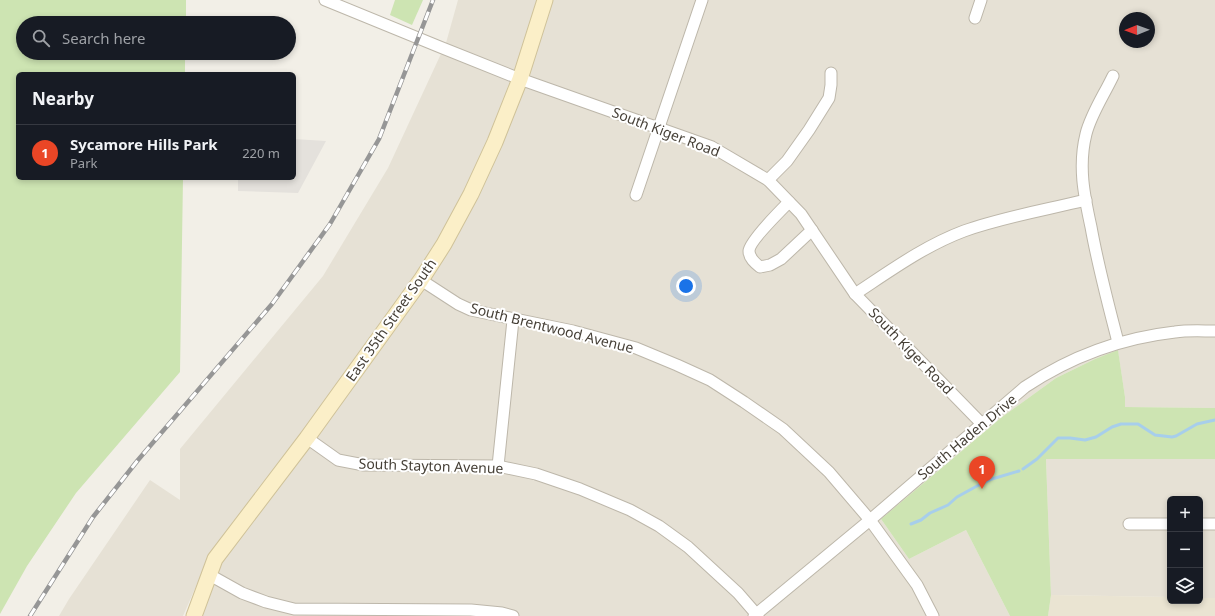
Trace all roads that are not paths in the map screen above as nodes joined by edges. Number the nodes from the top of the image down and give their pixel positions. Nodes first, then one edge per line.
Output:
1 (325, 0) edge
2 (545, 0) edge
3 (702, 0) edge
4 (981, 0) edge
5 (975, 18) dead end
6 (831, 72) dead end
7 (1113, 76) dead end
8 (520, 78) junction
9 (658, 127) junction
10 (768, 180) junction
11 (636, 195) dead end
12 (1086, 200) junction
13 (789, 202) junction
14 (812, 230) junction
15 (421, 280) junction
16 (855, 294) junction
17 (513, 320) junction
18 (1215, 331) edge
19 (1118, 342) junction
20 (982, 424) junction
21 (307, 438) junction
22 (498, 466) junction
23 (870, 520) junction
24 (1129, 524) dead end
25 (1167, 524) edge
26 (1203, 524) edge
27 (1215, 524) edge
28 (208, 574) junction
29 (756, 615) edge
30 (194, 616) edge
31 (513, 616) edge
32 (933, 616) edge

1 - 8 street, South Kiger Road
2 - 8 main road, East 35th Street South
3 - 9 street
4 - 5 street
6 - 10 street
7 - 12 street
8 - 9 street, South Kiger Road
8 - 15 main road, East 35th Street South
9 - 10 street, South Kiger Road
9 - 11 street
10 - 13 street, South Kiger Road
12 - 16 street
12 - 19 street
13 - 14 street, South Kiger Road
13 - 14 street
14 - 16 street, South Kiger Road
15 - 17 street, South Brentwood Avenue
15 - 21 main road, East 35th Street South
16 - 20 street, South Kiger Road
17 - 22 street
17 - 23 street, South Brentwood Avenue
18 - 19 street, South Haden Drive
19 - 20 street, South Haden Drive
20 - 23 street, South Haden Drive
21 - 22 street, South Stayton Avenue
21 - 28 main road, East 35th Street South
22 - 29 street, South Stayton Avenue
23 - 29 street, South Haden Drive
23 - 32 street, South Brentwood Avenue
24 - 25 street
26 - 27 street
28 - 30 main road, East 35th Street South
28 - 31 street

